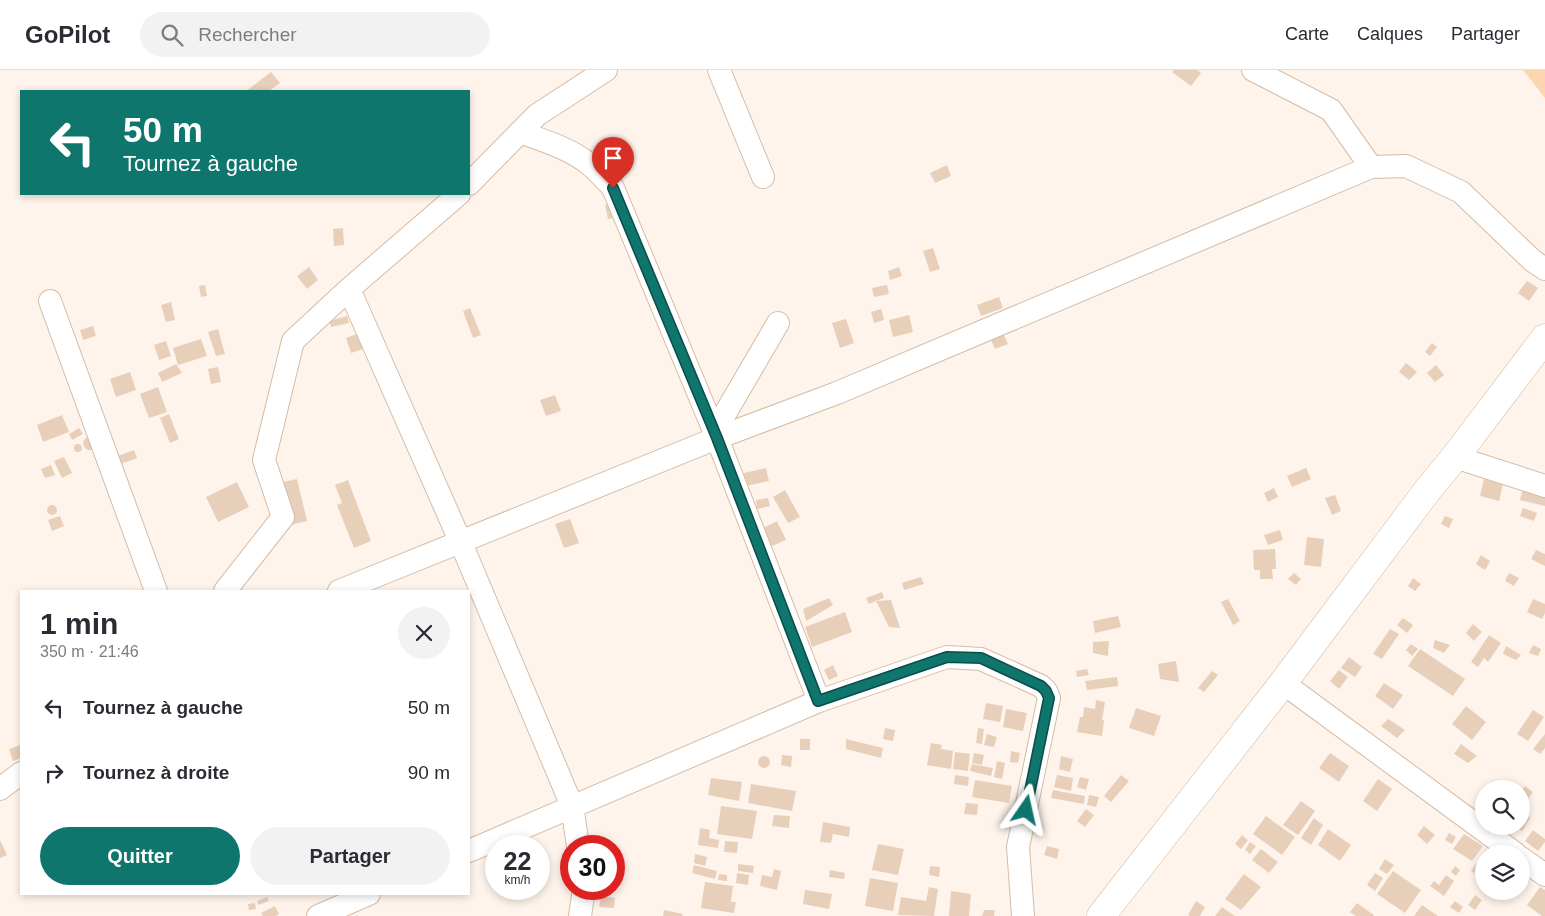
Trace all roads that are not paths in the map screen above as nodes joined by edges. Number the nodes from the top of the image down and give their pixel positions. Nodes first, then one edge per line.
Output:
1 (606, 70) edge
2 (719, 70) edge
3 (1253, 70) edge
4 (520, 132) junction
5 (1371, 167) junction
6 (763, 177) dead end
7 (470, 183) edge
8 (458, 195) edge
9 (1545, 269) edge
10 (349, 289) junction
11 (50, 302) dead end
12 (778, 323) dead end
13 (1545, 338) edge
14 (717, 438) junction
15 (1455, 456) junction
16 (1545, 486) edge
17 (461, 543) junction
18 (156, 590) edge
19 (226, 590) edge
20 (342, 590) edge
21 (1282, 683) junction
22 (818, 701) junction
23 (20, 774) edge
24 (0, 788) edge
25 (572, 806) junction
26 (576, 835) edge
27 (1504, 845) edge
28 (470, 851) edge
29 (1530, 864) edge
30 (1545, 875) edge
31 (367, 895) edge
32 (582, 900) edge
33 (318, 916) edge
34 (580, 916) edge
35 (1023, 916) edge
36 (1101, 916) edge

1 - 4 street
2 - 6 street
3 - 5 street
4 - 7 street
4 - 14 street
5 - 9 street
5 - 14 street
8 - 10 street
10 - 17 street
10 - 19 street
11 - 18 street
12 - 14 street
13 - 15 main road
14 - 17 street
14 - 22 street
15 - 16 street
15 - 21 main road
17 - 20 street
17 - 25 street
21 - 27 street
21 - 36 main road
22 - 25 street
22 - 35 street
23 - 24 street
25 - 26 street
25 - 28 street
29 - 30 street
31 - 33 street
32 - 34 street

